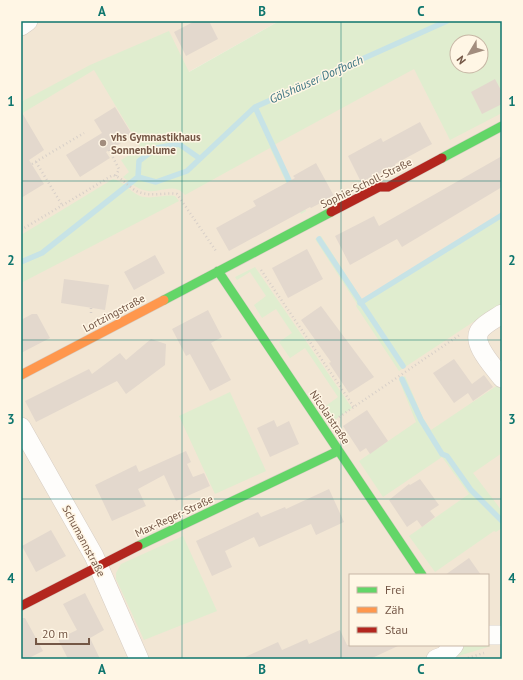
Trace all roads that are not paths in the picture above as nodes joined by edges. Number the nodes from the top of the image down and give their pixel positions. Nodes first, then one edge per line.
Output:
1 (28, 21) edge
2 (21, 26) edge
3 (502, 126) edge
4 (218, 271) junction
5 (502, 314) edge
6 (502, 353) edge
7 (21, 375) edge
8 (500, 375) edge
9 (21, 427) edge
10 (338, 451) junction
11 (98, 565) junction
12 (421, 574) edge
13 (21, 606) edge
14 (489, 635) edge
15 (502, 636) edge
16 (453, 646) edge
17 (140, 659) edge
18 (436, 659) edge

1 - 2 street
3 - 4 street, Sophie-Scholl-Straße
4 - 7 street, Lortzingstraße
4 - 10 street, Nicolaistraße
5 - 8 street
6 - 8 street
9 - 11 street, Schumannstraße
10 - 11 street, Max-Reger-Straße
10 - 12 street, Nicolaistraße
11 - 13 street, Max-Reger-Straße
11 - 17 street, Schumannstraße
14 - 15 street
16 - 18 street

